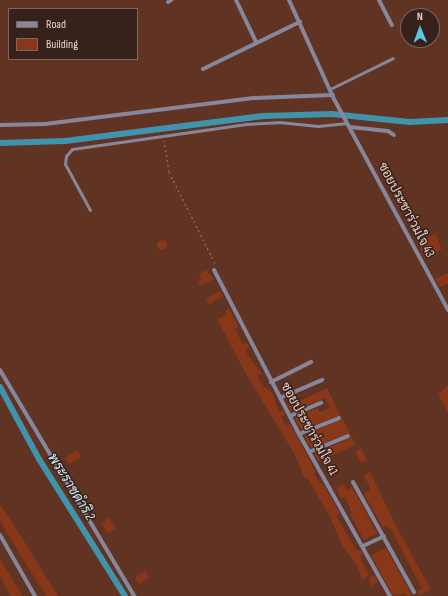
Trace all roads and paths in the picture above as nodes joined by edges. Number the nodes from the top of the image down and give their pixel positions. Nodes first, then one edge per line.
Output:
1 (236, 0) edge
2 (289, 0) edge
3 (379, 0) edge
4 (300, 22) junction
5 (392, 25) dead end
6 (256, 42) junction
7 (394, 58) dead end
8 (203, 69) dead end
9 (330, 89) junction
10 (333, 97) junction
11 (347, 124) junction
12 (0, 125) edge
13 (394, 135) dead end
14 (164, 138) junction
15 (90, 210) dead end
16 (215, 268) joint
17 (448, 310) edge
18 (311, 362) dead end
19 (0, 370) edge
20 (322, 380) dead end
21 (271, 382) junction
22 (280, 398) junction
23 (321, 403) dead end
24 (290, 416) junction
25 (339, 418) dead end
26 (299, 434) junction
27 (348, 436) dead end
28 (310, 452) junction
29 (353, 482) dead end
30 (0, 535) edge
31 (384, 536) junction
32 (363, 546) junction
33 (414, 592) dead end
34 (35, 596) edge
35 (134, 596) edge
36 (390, 596) edge

1 - 6 street
2 - 4 street, ซอยประชาร่วมใจ 43
3 - 5 street
4 - 6 street
4 - 9 street, ซอยประชาร่วมใจ 43
6 - 8 street
7 - 9 lane
9 - 10 street, ซอยประชาร่วมใจ 43
10 - 11 street, ซอยประชาร่วมใจ 43
10 - 12 street
11 - 13 street
11 - 14 lane
11 - 17 street, ซอยประชาร่วมใจ 43
14 - 15 lane
14 - 16 path
16 - 21 street, ซอยประชาร่วมใจ 41
18 - 21 street
19 - 35 street
20 - 22 street
21 - 22 street, ซอยประชาร่วมใจ 41
22 - 24 street, ซอยประชาร่วมใจ 41
23 - 24 street
24 - 26 street, ซอยประชาร่วมใจ 41
25 - 26 street
26 - 28 street, ซอยประชาร่วมใจ 41
27 - 28 street
28 - 32 street, ซอยประชาร่วมใจ 41
29 - 31 street
30 - 34 street
31 - 32 street
31 - 33 street
32 - 36 street, ซอยประชาร่วมใจ 41

